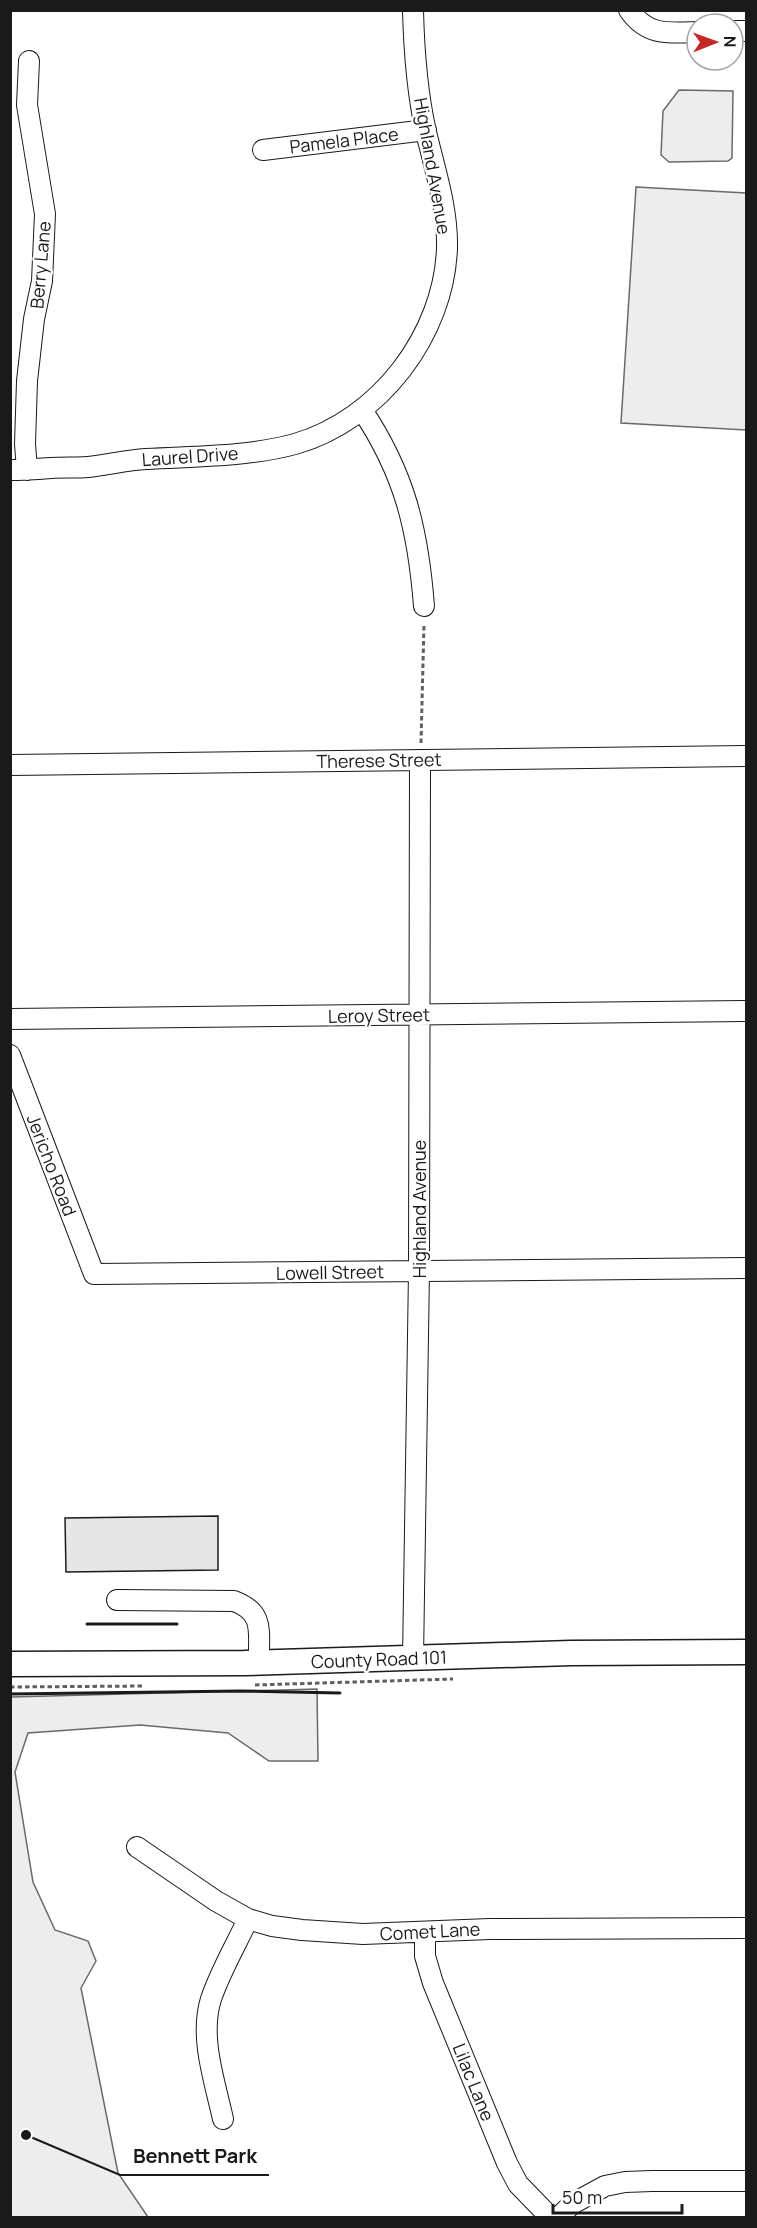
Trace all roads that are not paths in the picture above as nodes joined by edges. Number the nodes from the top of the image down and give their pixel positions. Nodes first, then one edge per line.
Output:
1 (412, 10) edge
2 (629, 10) edge
3 (685, 32) edge
4 (29, 61) dead end
5 (426, 130) junction
6 (262, 150) dead end
7 (362, 410) junction
8 (19, 470) edge
9 (424, 606) road end
10 (747, 756) edge
11 (420, 760) junction
12 (10, 765) edge
13 (747, 1011) edge
14 (419, 1015) junction
15 (10, 1019) edge
16 (10, 1055) edge
17 (747, 1268) edge
18 (419, 1271) junction
19 (94, 1274) joint
20 (117, 1600) dead end
21 (747, 1652) edge
22 (413, 1659) junction
23 (259, 1662) junction
24 (10, 1664) edge
25 (137, 1847) dead end
26 (248, 1919) junction
27 (747, 1928) edge
28 (424, 1933) junction
29 (223, 2119) dead end
30 (747, 2181) edge
31 (551, 2217) edge
32 (558, 2217) edge

1 - 5 street, Highland Avenue
2 - 3 street
4 - 8 street, Berry Lane
5 - 6 street, Pamela Place
5 - 7 street, Highland Avenue
7 - 8 street, Laurel Drive
7 - 9 street
10 - 11 street, Therese Street
11 - 12 street, Therese Street
11 - 14 street, Highland Avenue
13 - 14 street, Leroy Street
14 - 15 street, Leroy Street
14 - 18 street, Highland Avenue
16 - 19 street, Jericho Road
17 - 18 street, Lowell Street
18 - 19 street, Lowell Street
18 - 22 street, Highland Avenue
20 - 23 street
21 - 22 main road, County Road 101
22 - 23 main road, County Road 101
23 - 24 main road, County Road 101
25 - 26 street, Comet Lane
26 - 28 street, Comet Lane
26 - 29 street
27 - 28 street, Comet Lane
28 - 31 street, Lilac Lane
30 - 32 street

